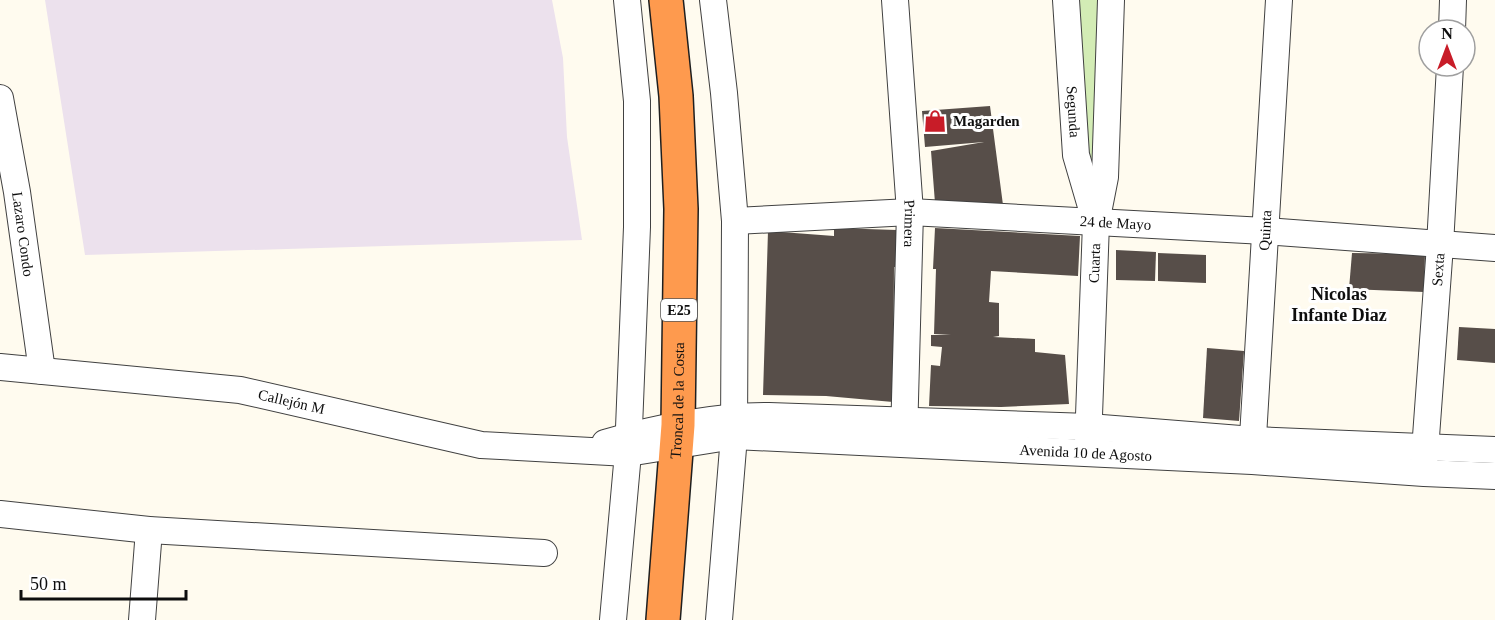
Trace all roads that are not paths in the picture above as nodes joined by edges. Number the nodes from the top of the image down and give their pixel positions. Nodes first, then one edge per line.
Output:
1 (627, 0) edge
2 (666, 0) edge
3 (713, 0) edge
4 (895, 0) edge
5 (1066, 0) edge
6 (1111, 0) edge
7 (1279, 0) edge
8 (1453, 0) edge
9 (1452, 18) edge
10 (1449, 78) edge
11 (0, 98) edge
12 (8, 192) edge
13 (910, 212) junction
14 (735, 221) junction
15 (1096, 223) junction
16 (1265, 231) junction
17 (1440, 244) junction
18 (1495, 248) edge
19 (0, 367) edge
20 (42, 370) junction
21 (734, 426) junction
22 (1089, 428) junction
23 (904, 433) junction
24 (678, 436) junction
25 (628, 445) junction
26 (1424, 446) junction
27 (1252, 450) junction
28 (1495, 450) edge
29 (1087, 454) junction
30 (1424, 473) junction
31 (1495, 476) edge
32 (0, 514) edge
33 (149, 530) junction
34 (544, 553) dead end
35 (142, 620) edge
36 (613, 620) edge
37 (663, 620) edge
38 (719, 620) edge

1 - 25 street
2 - 24 highway, Troncal de la Costa / E25
3 - 14 street
4 - 13 street, Primera
5 - 15 street, Segunda
6 - 15 street, Cuarta
7 - 16 street, Quinta
8 - 9 street
10 - 17 street, Sexta
11 - 12 street, Lazaro Condo
12 - 20 street, Lazaro Condo
13 - 14 street, 24 de Mayo
13 - 15 street, 24 de Mayo
13 - 23 street, Primera
14 - 21 street
15 - 16 street, 24 de Mayo
15 - 22 street, Cuarta
16 - 17 street, 24 de Mayo
16 - 27 street, Quinta
17 - 18 street, 24 de Mayo
17 - 26 street, Sexta
19 - 20 street, Callejón M
20 - 25 street, Callejón M
21 - 23 street, Avenida 10 de Agosto
21 - 24 street, Avenida 10 de Agosto
21 - 38 street
22 - 23 street, Avenida 10 de Agosto
22 - 27 street, Avenida 10 de Agosto
22 - 29 street, Cuarta
23 - 29 street, Avenida 10 de Agosto
24 - 25 street, Callejón M
24 - 37 highway, Troncal de la Costa / E25
25 - 36 street
26 - 27 street, Avenida 10 de Agosto
26 - 28 street, Avenida 10 de Agosto
26 - 30 street, Sexta
27 - 29 street, Avenida 10 de Agosto
27 - 30 street, Avenida 10 de Agosto
30 - 31 street, Avenida 10 de Agosto
32 - 33 street
33 - 34 street
33 - 35 street

